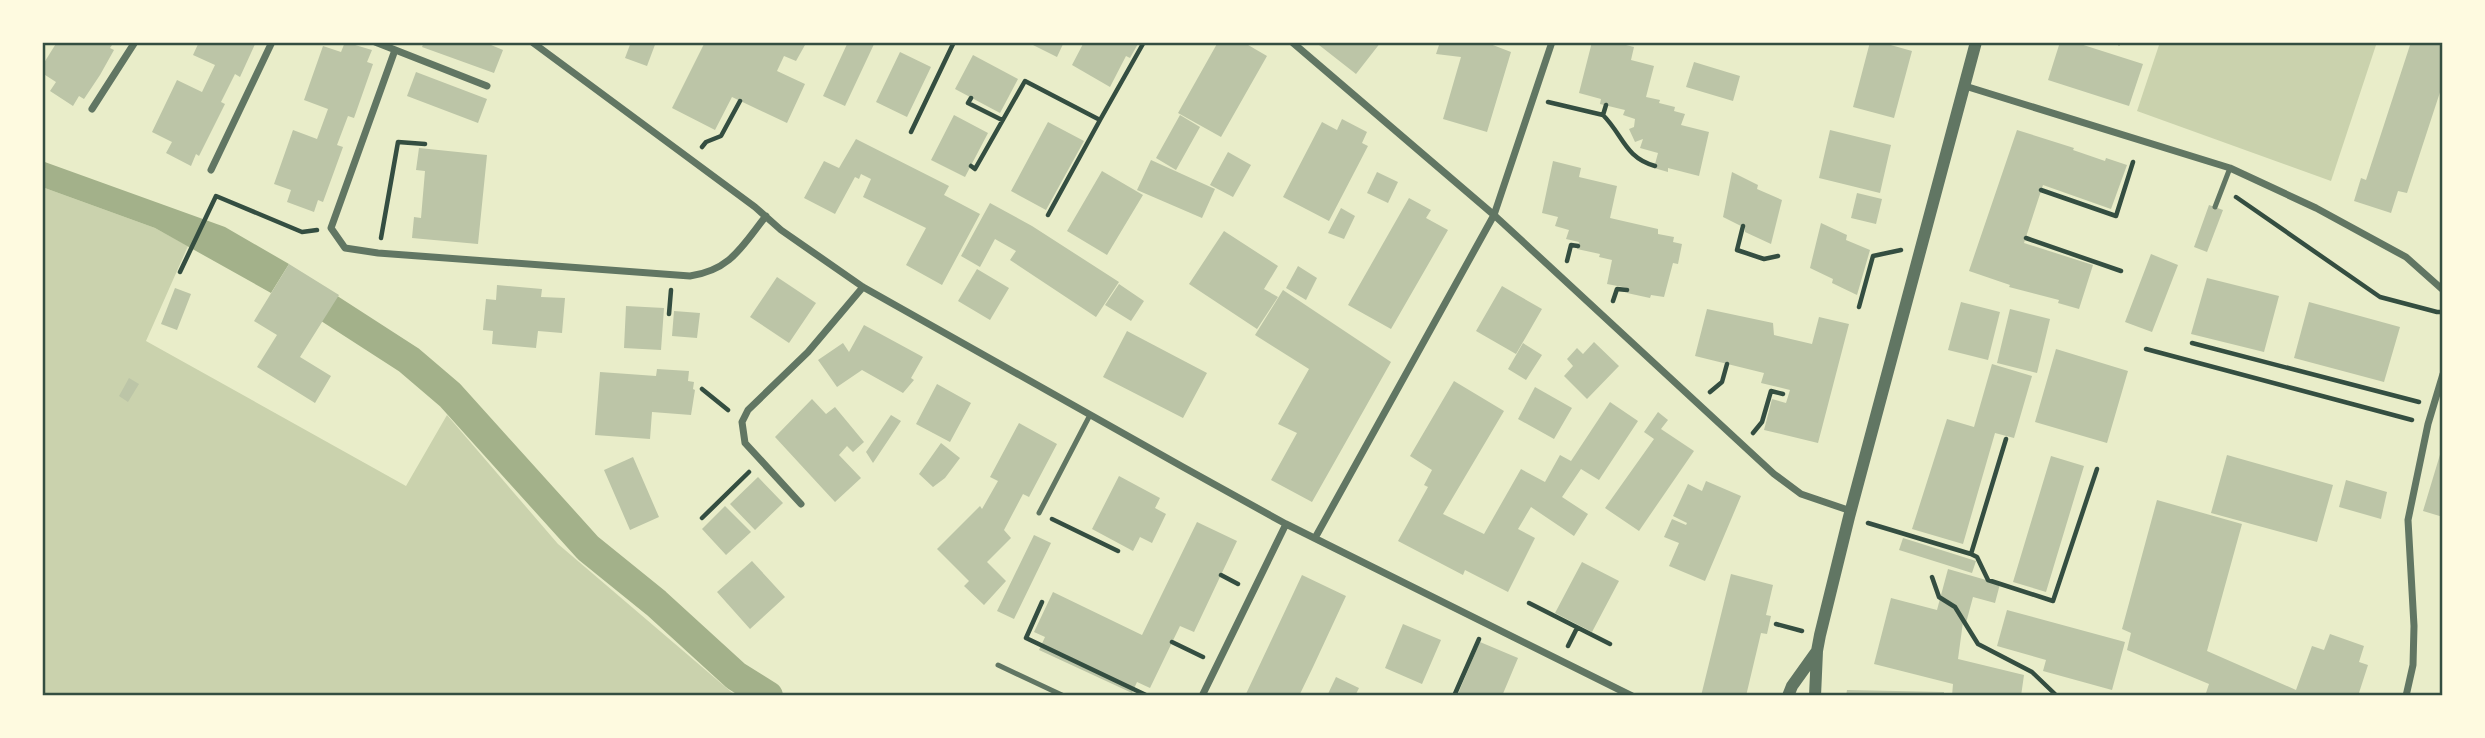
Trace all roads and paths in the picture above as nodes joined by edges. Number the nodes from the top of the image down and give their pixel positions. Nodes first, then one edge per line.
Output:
1 (135, 42) edge
2 (272, 42) edge
3 (375, 42) edge
4 (532, 42) edge
5 (954, 42) edge
6 (1144, 42) edge
7 (1292, 42) edge
8 (1552, 42) edge
9 (1976, 42) edge
10 (395, 50) junction
11 (487, 86) dead end
12 (1965, 86) junction
13 (971, 98) dead end
14 (1533, 99) junction
15 (740, 101) dead end
16 (1606, 105) dead end
17 (92, 109) dead end
18 (1603, 115) junction
19 (1002, 120) junction
20 (1100, 120) junction
21 (911, 132) dead end
22 (425, 144) dead end
23 (701, 149) dead end
24 (2133, 162) dead end
25 (971, 166) dead end
26 (1655, 166) dead end
27 (2230, 168) junction
28 (211, 170) dead end
29 (2041, 190) dead end
30 (2215, 207) dead end
31 (1048, 215) dead end
32 (1494, 215) junction
33 (766, 216) junction
34 (1743, 226) dead end
35 (331, 228) junction
36 (2026, 238) dead end
37 (1922, 246) junction
38 (378, 253) junction
39 (1778, 256) dead end
40 (2121, 271) dead end
41 (180, 272) dead end
42 (863, 288) junction
43 (2443, 290) edge
44 (1859, 307) dead end
45 (2443, 312) edge
46 (2192, 344) dead end
47 (2146, 349) dead end
48 (1727, 364) dead end
49 (2443, 374) edge
50 (702, 389) dead end
51 (1783, 394) dead end
52 (1698, 404) junction
53 (2433, 406) junction
54 (1090, 415) junction
55 (742, 422) junction
56 (2428, 424) junction
57 (2006, 439) dead end
58 (1743, 446) junction
59 (761, 461) junction
60 (2097, 469) dead end
61 (801, 504) dead end
62 (1039, 513) joint
63 (1850, 514) junction
64 (702, 518) dead end
65 (1286, 524) junction
66 (1315, 538) junction
67 (1118, 551) dead end
68 (1971, 554) junction
69 (1932, 577) dead end
70 (1042, 602) dead end
71 (1529, 603) dead end
72 (1486, 623) junction
73 (1172, 642) dead end
74 (1610, 644) dead end
75 (1817, 651) junction
76 (1216, 664) junction
77 (998, 665) dead end
78 (1064, 696) edge
79 (1148, 696) edge
80 (1202, 696) edge
81 (1454, 696) edge
82 (1632, 696) edge
83 (1788, 696) edge
84 (1815, 696) edge
85 (2057, 696) edge
86 (2406, 696) edge

1 - 17 street
2 - 28 street
3 - 10 street
4 - 33 street
5 - 21 path
6 - 20 path
7 - 32 street
8 - 14 street
9 - 12 street
10 - 11 street
10 - 35 street
12 - 27 street
12 - 37 street
13 - 19 path
14 - 18 path
14 - 32 street
15 - 23 path
16 - 18 path
18 - 26 path
19 - 20 path
19 - 25 path
20 - 31 path
22 - 38 path
24 - 29 path
27 - 30 lane
27 - 43 street
27 - 45 path
32 - 52 street
32 - 66 street
33 - 38 street
33 - 42 street
34 - 39 path
35 - 38 street
35 - 41 path
36 - 40 path
37 - 44 path
37 - 63 street
42 - 54 street
42 - 55 street
46 - 53 path
47 - 56 path
48 - 52 path
49 - 53 street
50 - 55 path
51 - 58 path
52 - 58 street
53 - 56 street
54 - 62 lane
54 - 65 street
55 - 59 street
56 - 86 street
57 - 68 path
58 - 63 street
59 - 61 street
59 - 64 path
60 - 68 path
62 - 67 path
63 - 68 path
63 - 75 street
65 - 66 street
65 - 76 street
66 - 72 street
69 - 85 path
70 - 79 path
71 - 74 path
72 - 81 path
72 - 82 street
73 - 76 path
75 - 83 street
75 - 84 street
76 - 80 street
77 - 78 lane

